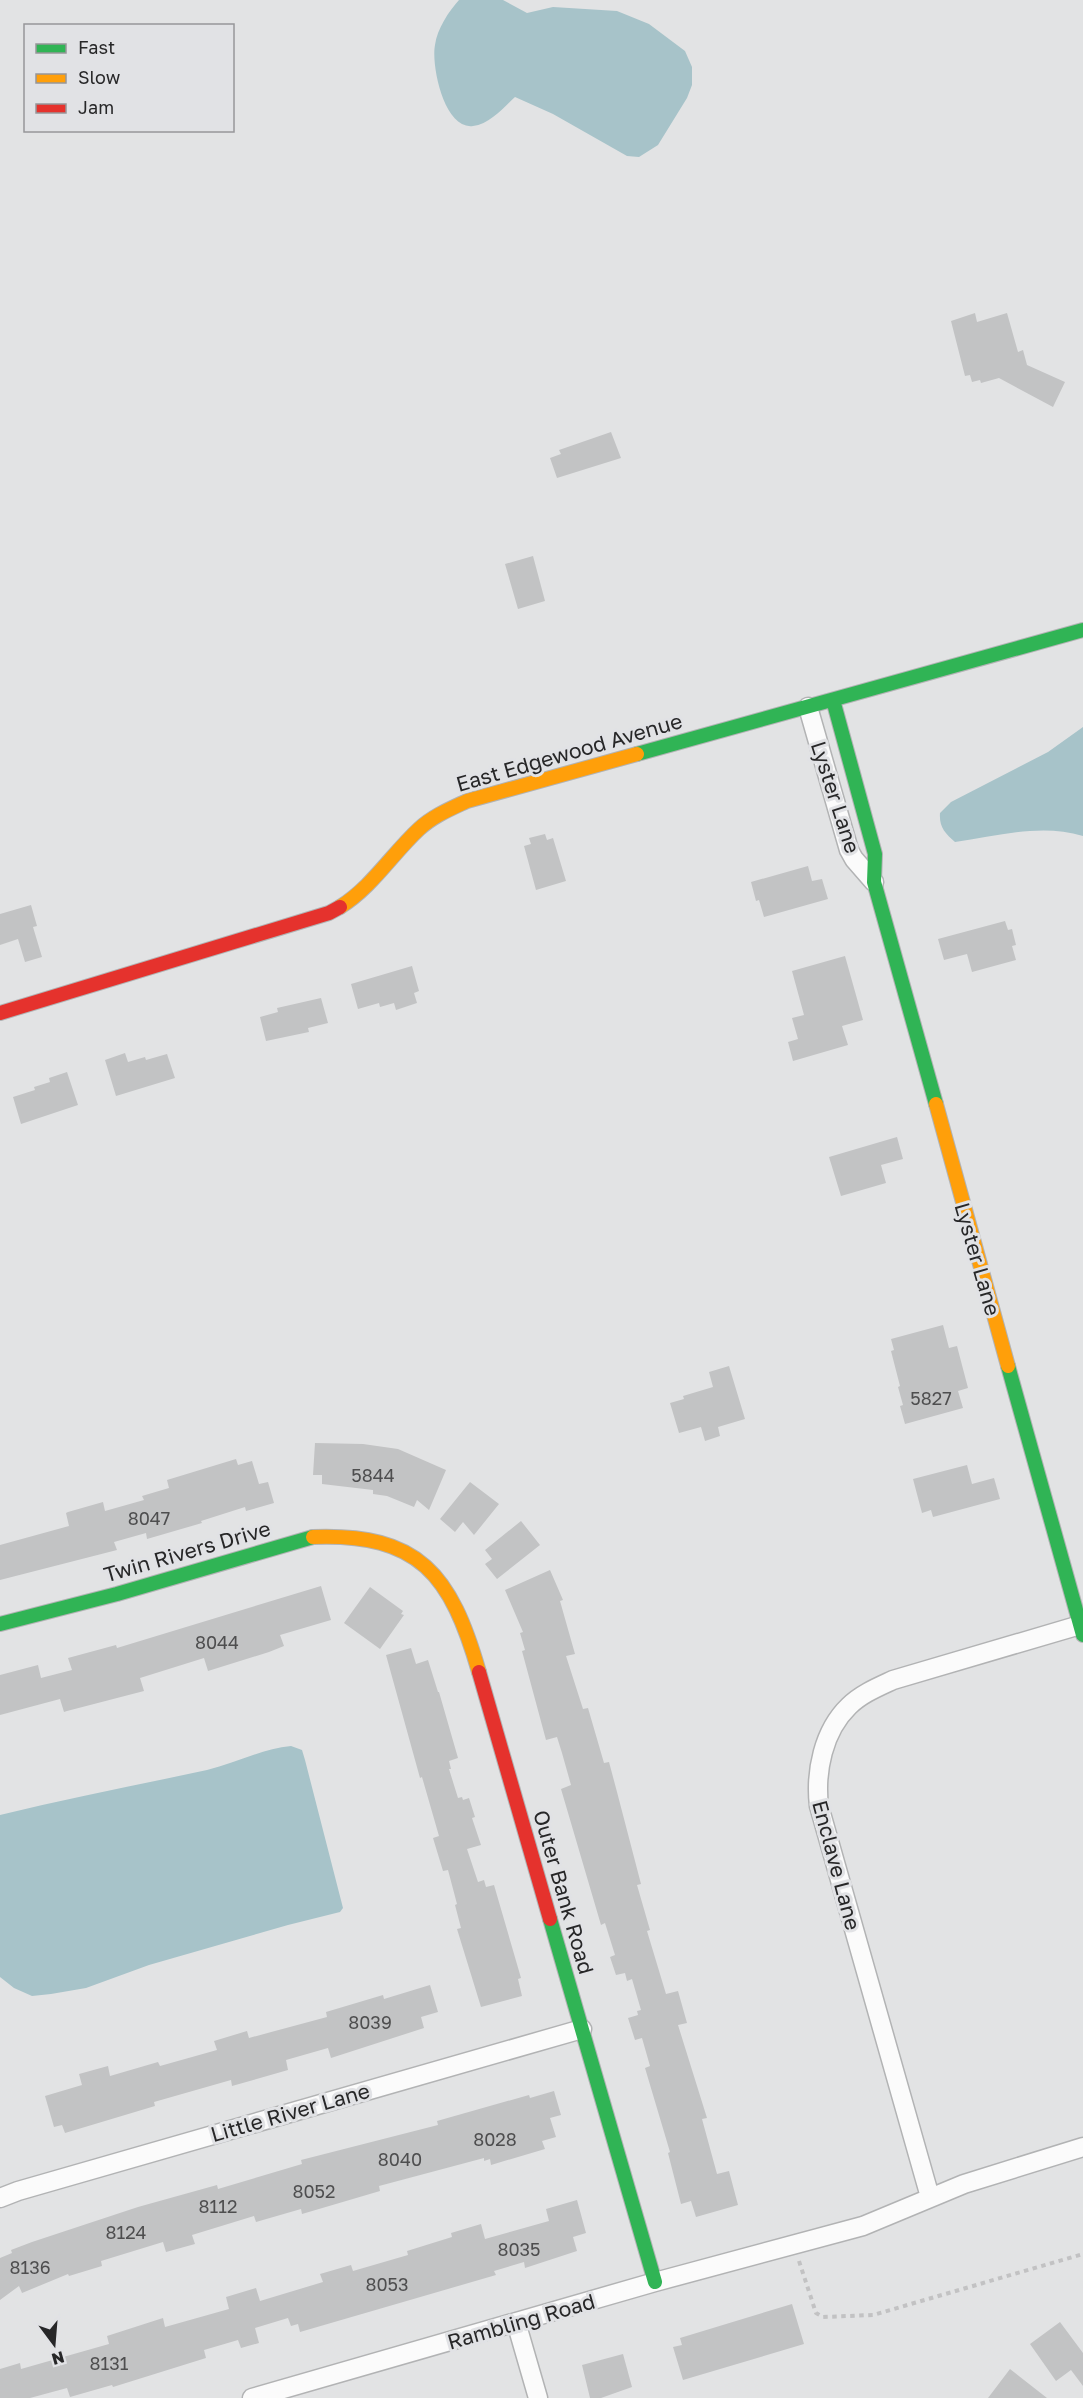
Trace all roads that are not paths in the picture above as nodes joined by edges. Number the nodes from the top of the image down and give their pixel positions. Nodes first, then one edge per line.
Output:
1 (1083, 630) edge
2 (833, 700) junction
3 (808, 707) junction
4 (874, 882) junction
5 (0, 1013) edge
6 (387, 1544) joint
7 (0, 1624) edge
8 (1082, 1630) edge
9 (582, 2028) junction
10 (1083, 2147) edge
11 (930, 2197) junction
12 (0, 2198) edge
13 (655, 2283) junction
14 (516, 2322) junction
15 (252, 2398) edge
16 (537, 2398) edge

1 - 2 street, East Edgewood Avenue
2 - 3 street, East Edgewood Avenue
2 - 4 street, Lyster Lane
3 - 4 street, Lyster Lane
3 - 5 street, East Edgewood Avenue
4 - 8 street, Lyster Lane
6 - 7 street, Twin Rivers Drive
6 - 9 street, Outer Bank Road
8 - 11 street, Enclave Lane
9 - 12 street, Little River Lane
9 - 13 street, Outer Bank Road
10 - 11 street, Rambling Road
11 - 13 street, Rambling Road
13 - 14 street, Rambling Road
14 - 15 street, Rambling Road
14 - 16 street

